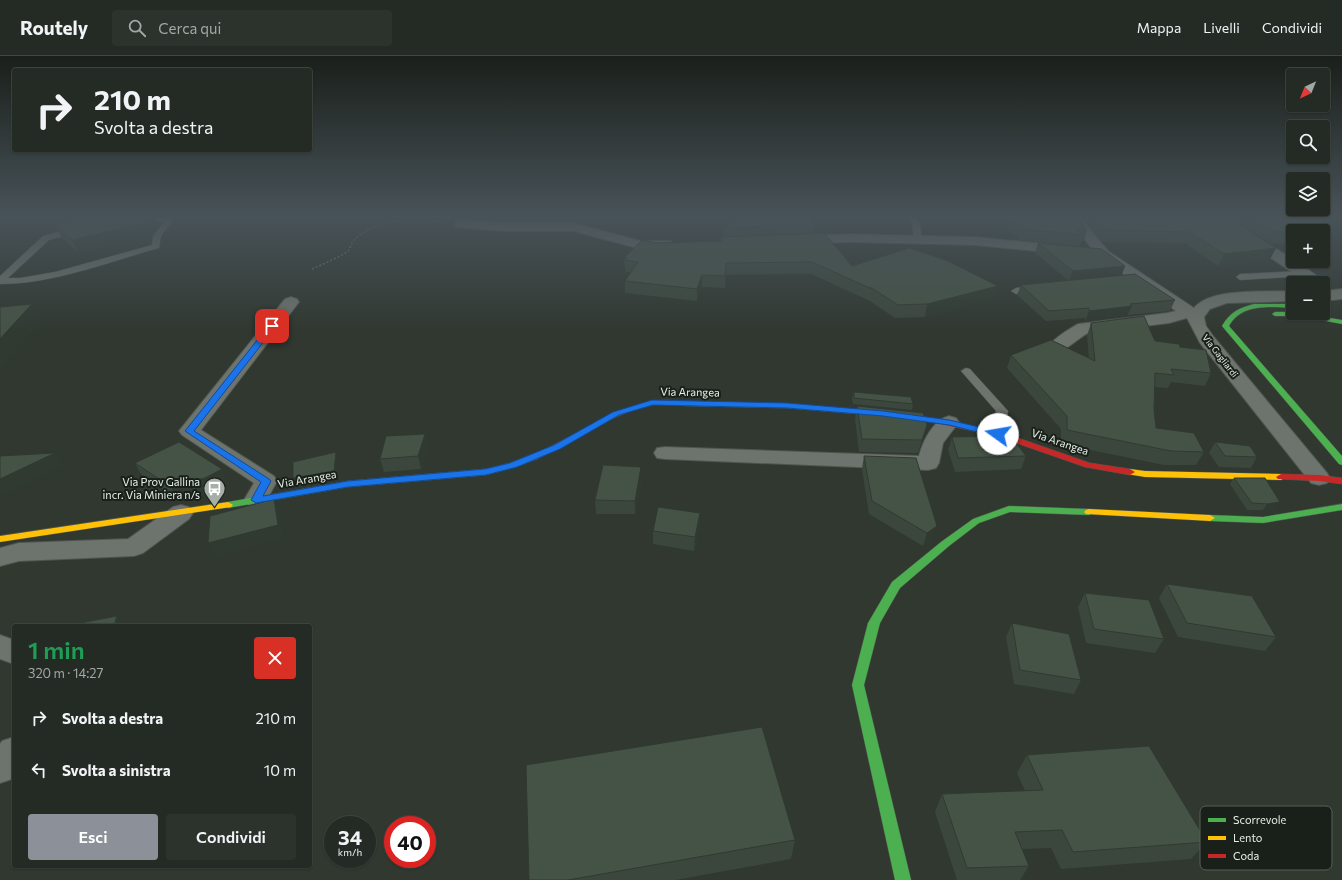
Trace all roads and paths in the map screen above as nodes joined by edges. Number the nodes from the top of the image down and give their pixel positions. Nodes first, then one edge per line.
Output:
1 (27, 255) edge
2 (122, 255) edge
3 (339, 255) edge
4 (1105, 255) edge
5 (1278, 255) edge
6 (312, 269) dead end
7 (1305, 274) junction
8 (1308, 276) edge
9 (1240, 277) dead end
10 (1140, 279) junction
11 (1124, 281) edge
12 (1047, 288) edge
13 (1016, 291) dead end
14 (1286, 296) edge
15 (291, 302) dead end
16 (1286, 306) edge
17 (1192, 314) junction
18 (1267, 315) dead end
19 (1342, 322) edge
20 (1242, 329) dead end
21 (1057, 347) edge
22 (1247, 352) junction
23 (966, 371) dead end
24 (949, 422) junction
25 (998, 434) junction
26 (665, 453) dead end
27 (1342, 462) edge
28 (1319, 478) junction
29 (1342, 481) edge
30 (256, 500) junction
31 (1342, 507) edge
32 (181, 513) joint
33 (5, 554) edge
34 (0, 647) edge
35 (12, 651) edge
36 (12, 754) edge
37 (0, 768) edge
38 (903, 880) edge

1 - 2 lane
3 - 6 path
4 - 10 street
5 - 7 street
7 - 8 street
7 - 9 lane
10 - 11 lane
10 - 17 street
12 - 13 lane
14 - 17 street
15 - 30 street
16 - 22 main road
17 - 21 street
17 - 28 street, Via Gagliardi
18 - 19 main road
20 - 22 main road
22 - 27 main road
23 - 25 lane
24 - 25 main road, Via Arangea
24 - 26 street
24 - 30 main road, Via Arangea
25 - 28 main road, Via Arangea
28 - 29 main road, Via Arangea
30 - 32 main road, Via Arangea
31 - 38 main road
32 - 33 street
34 - 35 street
36 - 37 street

